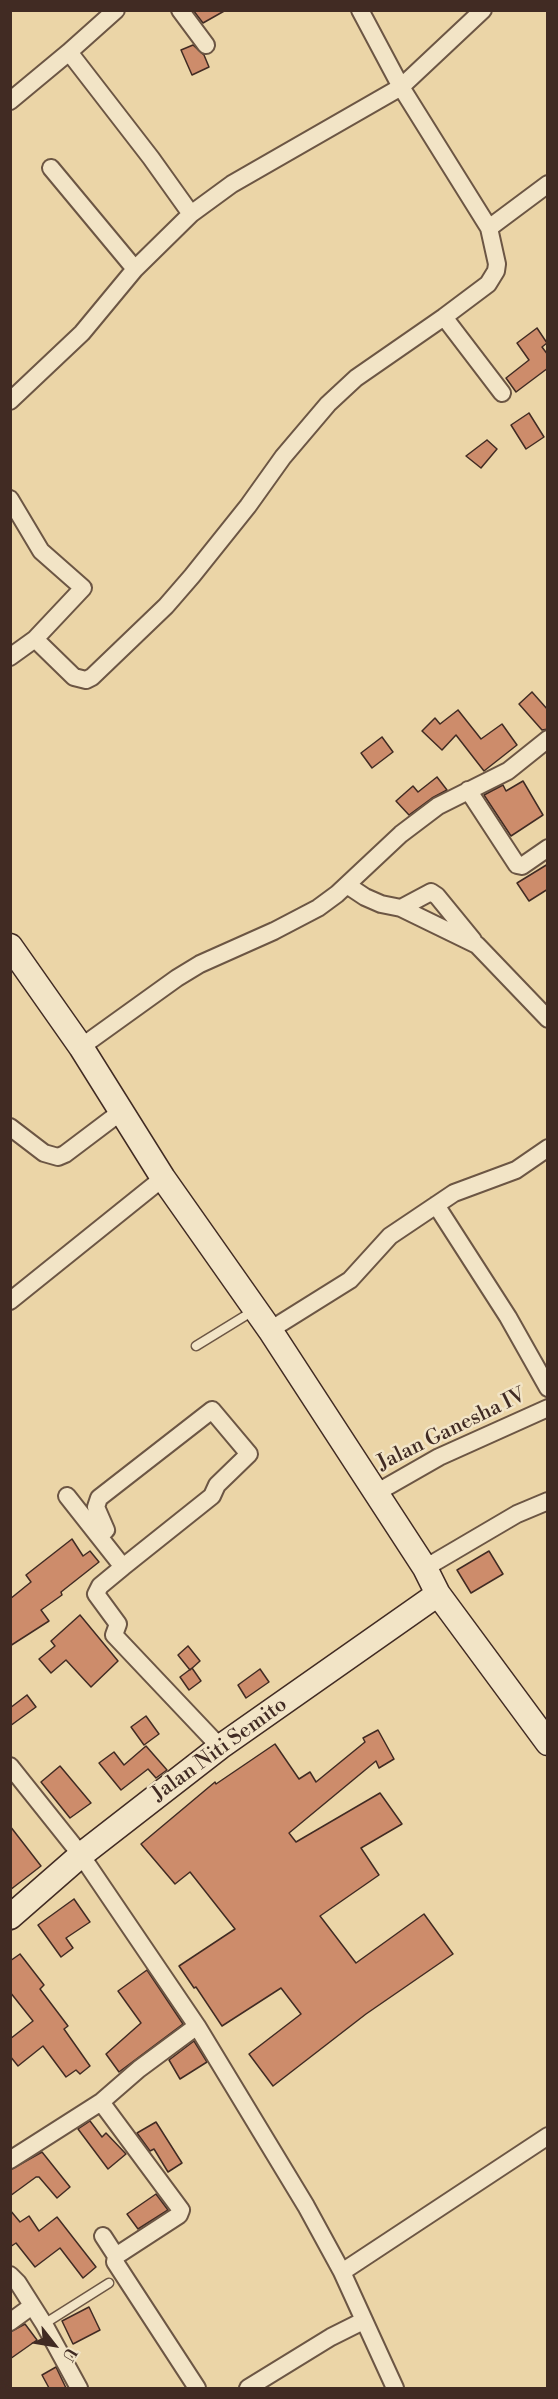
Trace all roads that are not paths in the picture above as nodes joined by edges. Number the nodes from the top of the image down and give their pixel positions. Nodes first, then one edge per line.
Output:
1 (116, 10) edge
2 (180, 10) edge
3 (360, 10) edge
4 (483, 10) edge
5 (206, 45) dead end
6 (69, 52) junction
7 (401, 87) junction
8 (10, 101) edge
9 (51, 168) dead end
10 (548, 184) edge
11 (190, 214) junction
12 (489, 228) junction
13 (135, 269) junction
14 (444, 317) junction
15 (502, 393) dead end
16 (10, 401) edge
17 (10, 499) edge
18 (35, 639) junction
19 (10, 657) edge
20 (548, 739) edge
21 (468, 790) junction
22 (548, 848) edge
23 (347, 885) junction
24 (401, 908) junction
25 (477, 945) junction
26 (10, 946) edge
27 (548, 1019) edge
28 (81, 1047) junction
29 (122, 1111) junction
30 (10, 1127) edge
31 (548, 1148) edge
32 (163, 1178) junction
33 (436, 1205) junction
34 (10, 1301) edge
35 (255, 1309) junction
36 (270, 1330) junction
37 (196, 1346) dead end
38 (548, 1388) edge
39 (548, 1408) edge
40 (376, 1493) junction
41 (67, 1496) dead end
42 (548, 1501) edge
43 (99, 1536) junction
44 (123, 1567) junction
45 (425, 1569) junction
46 (438, 1594) junction
47 (548, 1743) edge
48 (220, 1747) junction
49 (13, 1774) edge
50 (81, 1855) junction
51 (10, 1917) edge
52 (197, 2026) junction
53 (101, 2102) junction
54 (548, 2136) edge
55 (10, 2160) edge
56 (103, 2236) dead end
57 (116, 2256) junction
58 (342, 2272) junction
59 (10, 2275) edge
60 (109, 2283) dead end
61 (32, 2306) junction
62 (363, 2321) junction
63 (10, 2322) edge
64 (44, 2324) junction
65 (79, 2388) edge
66 (197, 2388) edge
67 (248, 2388) edge
68 (395, 2388) edge

1 - 6 street
2 - 5 street
3 - 7 street
4 - 7 street
6 - 8 street
6 - 11 street
7 - 11 street
7 - 12 street
9 - 13 street
10 - 12 street
11 - 13 street
12 - 14 street
13 - 16 street
14 - 15 street
14 - 18 street
17 - 18 street
18 - 19 street
20 - 21 street
21 - 22 street
21 - 23 street
23 - 24 street
23 - 28 street
24 - 25 street
24 - 25 street
25 - 27 street
26 - 28 street
28 - 29 street
29 - 30 street
29 - 32 street
31 - 33 street
32 - 34 street
32 - 35 street
33 - 36 street
33 - 38 street
35 - 36 street
35 - 37 lane
36 - 40 street
39 - 40 street, Jalan Ganesha IV
40 - 45 street
41 - 43 street
42 - 45 street
43 - 44 street
43 - 44 street
44 - 48 street
45 - 46 street
46 - 47 street
46 - 48 street, Jalan Niti Semito
48 - 50 street, Jalan Niti Semito
49 - 50 street
50 - 51 street, Jalan Niti Semito
50 - 52 street
52 - 53 street
52 - 58 street
53 - 55 street
53 - 57 street
54 - 58 street
56 - 57 street
57 - 66 street
58 - 62 street
59 - 61 street
60 - 64 lane
61 - 63 street
61 - 64 street
62 - 67 street
62 - 68 street
64 - 65 street

